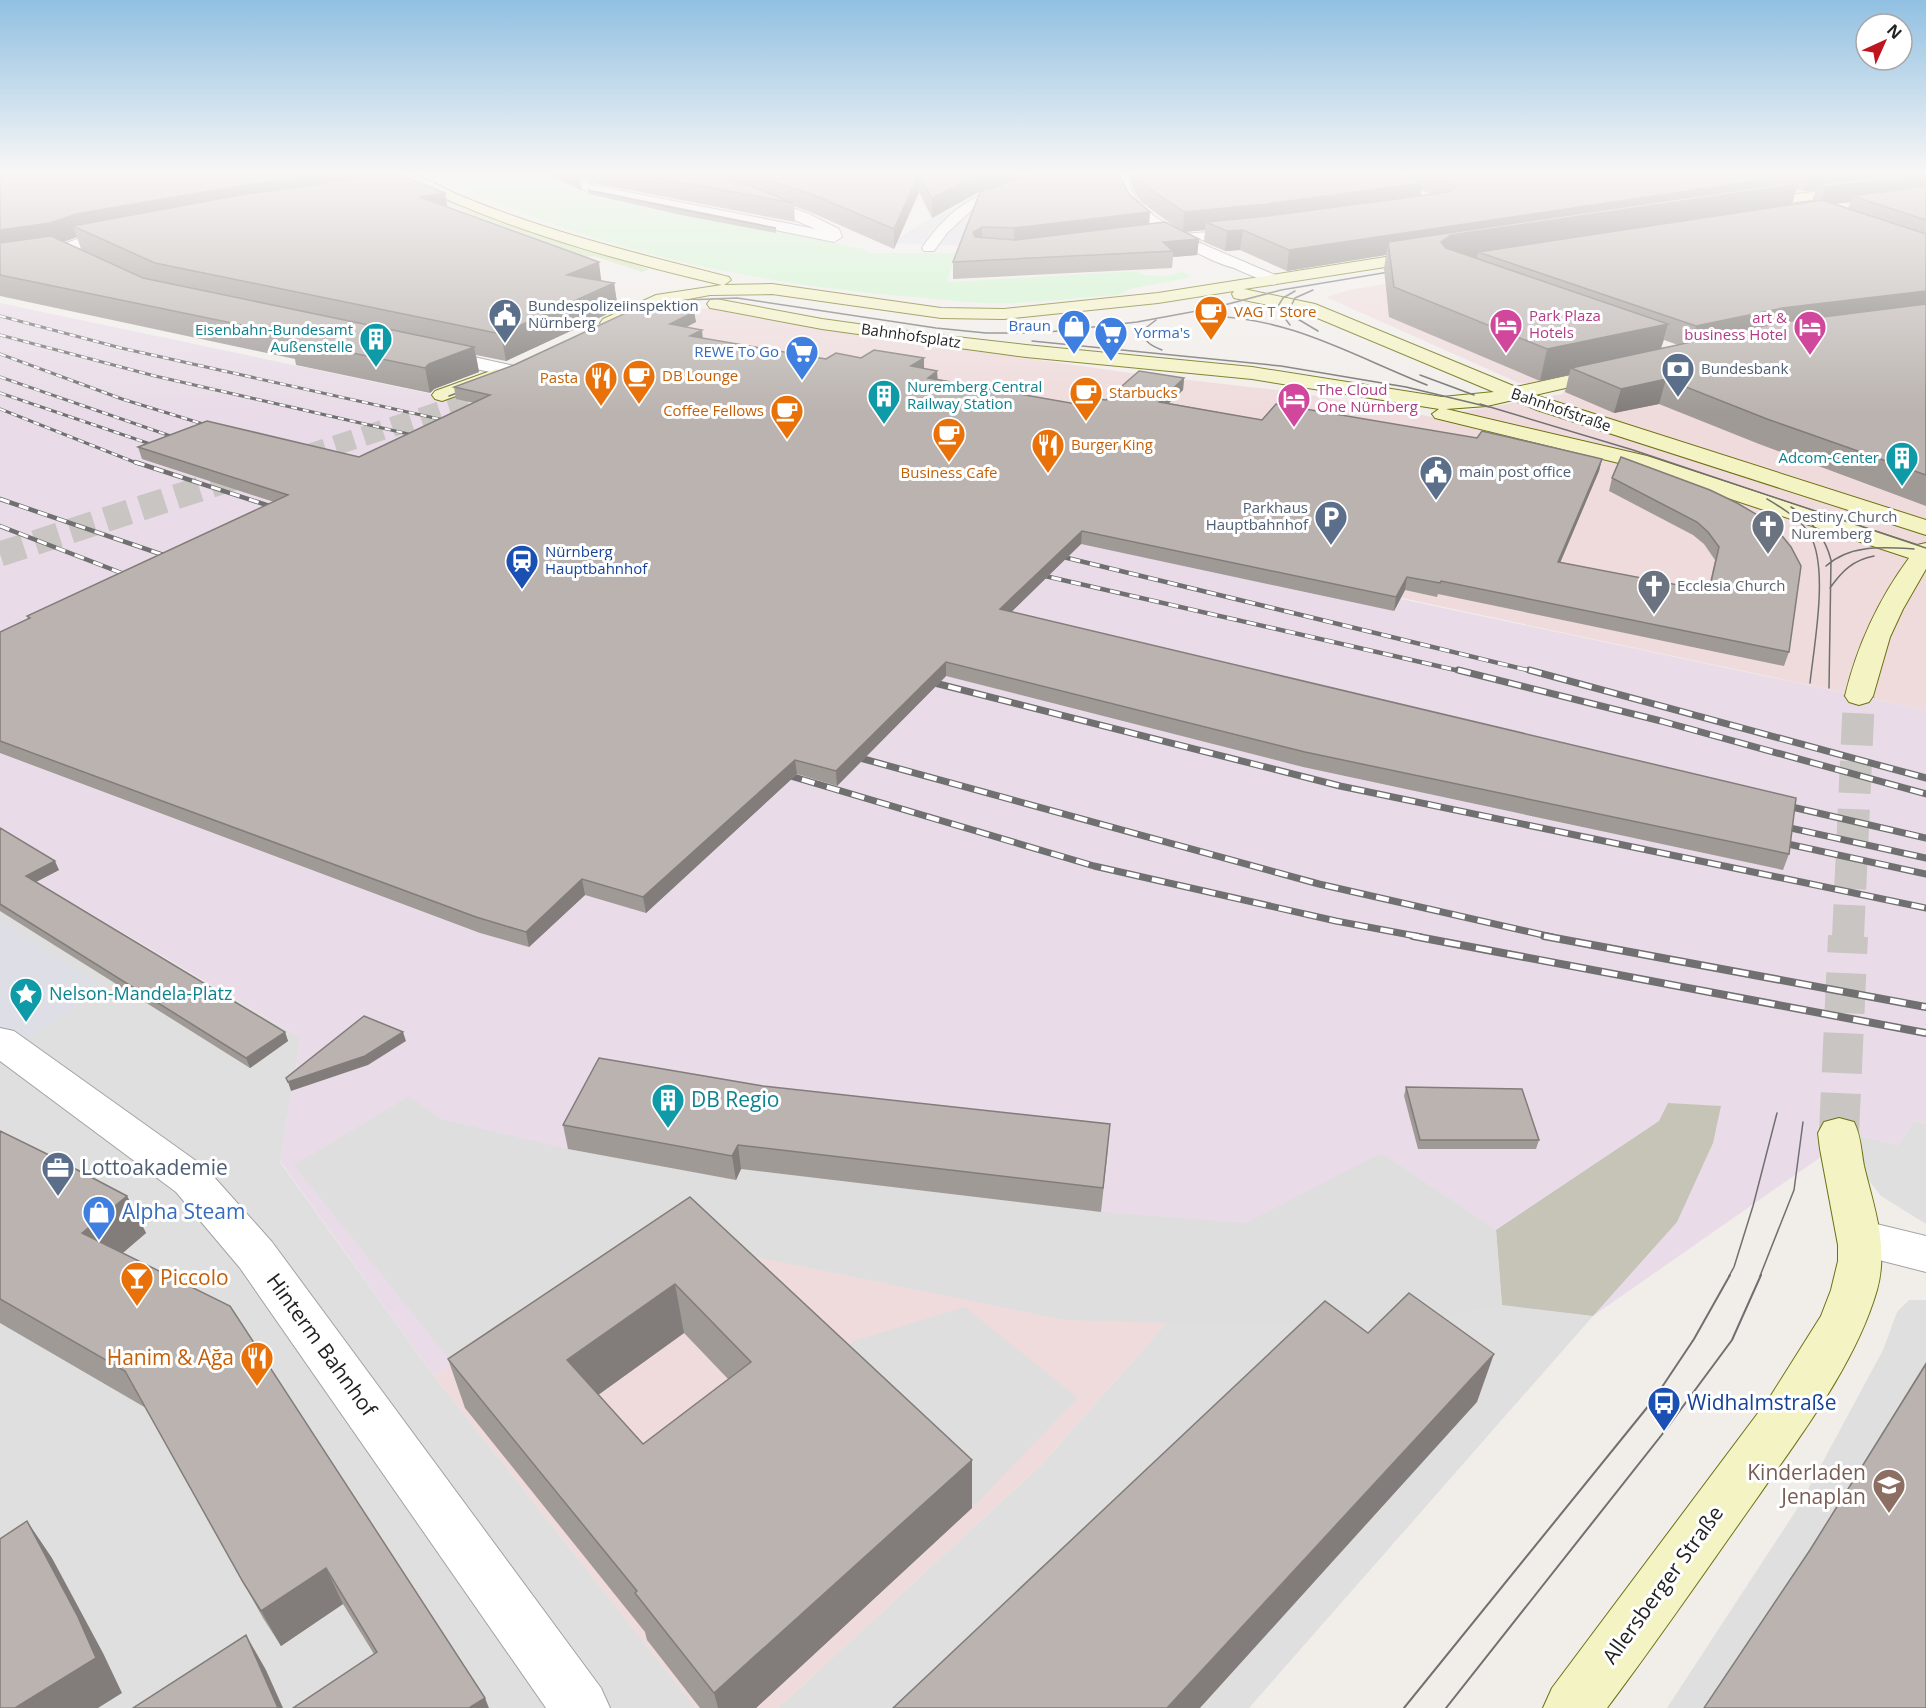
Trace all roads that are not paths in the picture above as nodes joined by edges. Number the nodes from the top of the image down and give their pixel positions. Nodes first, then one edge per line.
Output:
1 (43, 253) edge
2 (67, 253) edge
3 (564, 253) edge
4 (609, 253) edge
5 (1212, 253) edge
6 (1443, 253) edge
7 (0, 259) edge
8 (86, 261) edge
9 (657, 265) junction
10 (1242, 266) joint
11 (601, 267) dead end
12 (633, 276) dead end
13 (1274, 280) junction
14 (650, 284) dead end
15 (772, 289) junction
16 (1199, 291) junction
17 (680, 294) junction
18 (717, 303) junction
19 (411, 350) edge
20 (1629, 368) edge
21 (518, 373) junction
22 (1322, 383) junction
23 (1514, 394) junction
24 (442, 395) tunnel mouth
25 (472, 401) tunnel mouth
26 (1438, 413) joint
27 (1917, 525) edge
28 (1925, 553) edge
29 (1859, 696) tunnel mouth
30 (0, 1041) edge
31 (1839, 1133) tunnel mouth
32 (1860, 1238) junction
33 (1926, 1254) edge
34 (581, 1708) edge
35 (1572, 1708) edge

1 - 7 street
2 - 8 street
3 - 11 main road
4 - 9 main road
5 - 10 street
6 - 13 main road, Bahnhofsplatz
9 - 12 main road
9 - 15 main road
10 - 13 street
13 - 16 main road, Bahnhofsplatz
14 - 17 main road
15 - 16 main road, Bahnhofsplatz
15 - 17 main road, Bahnhofsplatz
16 - 23 main road, Bahnhofstraße
17 - 18 main road
17 - 18 main road, Bahnhofsplatz
18 - 22 main road, Bahnhofsplatz
19 - 21 street
20 - 23 main road, Bahnhofsplatz
21 - 24 main road
21 - 25 main road
22 - 23 main road, Bahnhofsplatz
22 - 26 main road, Bahnhofsplatz
23 - 27 main road, Bahnhofstraße
26 - 28 main road, Bahnhofstraße
27 - 28 main road
28 - 29 main road
30 - 34 street, Hinterm Bahnhof
31 - 32 main road, Allersberger Straße
32 - 33 street
32 - 35 main road, Allersberger Straße

